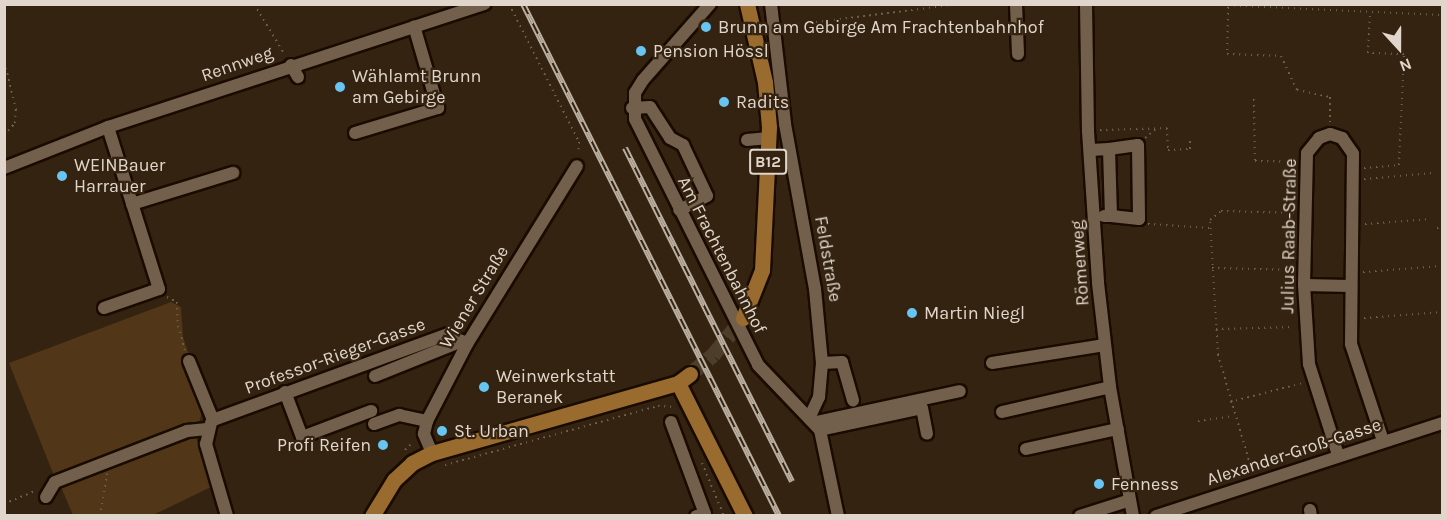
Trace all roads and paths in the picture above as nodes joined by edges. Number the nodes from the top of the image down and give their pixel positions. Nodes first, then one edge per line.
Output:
1 (254, 4) edge
2 (484, 4) edge
3 (509, 4) edge
4 (710, 4) edge
5 (747, 4) edge
6 (771, 4) edge
7 (957, 4) edge
8 (1016, 4) edge
9 (1086, 4) edge
10 (1198, 4) edge
11 (1228, 7) junction
12 (1370, 14) junction
13 (1443, 15) edge
14 (414, 26) junction
15 (775, 27) junction
16 (1018, 54) dead end
17 (4, 63) edge
18 (291, 65) junction
19 (5, 68) edge
20 (298, 77) dead end
21 (1254, 99) dead end
22 (632, 108) junction
23 (108, 127) junction
24 (355, 133) dead end
25 (1330, 134) junction
26 (4, 135) edge
27 (769, 138) junction
28 (747, 140) dead end
29 (1109, 149) junction
30 (1090, 150) junction
31 (1306, 162) junction
32 (577, 166) joint
33 (4, 168) edge
34 (233, 173) dead end
35 (1353, 173) junction
36 (1433, 173) dead end
37 (132, 204) junction
38 (679, 210) junction
39 (1306, 213) junction
40 (1111, 216) junction
41 (1094, 217) junction
42 (1138, 219) junction
43 (1431, 219) dead end
44 (1353, 225) junction
45 (1443, 227) edge
46 (1210, 228) junction
47 (1437, 228) dead end
48 (1441, 266) dead end
49 (1212, 268) junction
50 (1304, 270) junction
51 (1351, 273) junction
52 (1304, 285) junction
53 (1350, 286) junction
54 (159, 288) junction
55 (104, 308) dead end
56 (1442, 312) edge
57 (743, 318) tunnel mouth
58 (1350, 320) junction
59 (1306, 327) junction
60 (1216, 329) junction
61 (465, 342) junction
62 (1105, 345) junction
63 (189, 361) joint
64 (822, 363) junction
65 (992, 363) dead end
66 (375, 376) dead end
67 (1314, 380) junction
68 (1110, 387) junction
69 (960, 391) dead end
70 (285, 392) junction
71 (853, 400) dead end
72 (1230, 402) junction
73 (371, 411) dead end
74 (1002, 412) dead end
75 (1235, 416) junction
76 (675, 417) joint
77 (427, 421) junction
78 (1198, 421) dead end
79 (815, 422) junction
80 (1443, 423) edge
81 (210, 424) junction
82 (374, 424) dead end
83 (1118, 429) junction
84 (927, 434) dead end
85 (1383, 441) junction
86 (1026, 449) dead end
87 (432, 453) junction
88 (1338, 455) junction
89 (701, 462) dead end
90 (109, 463) junction
91 (441, 466) dead end
92 (55, 482) junction
93 (1256, 483) junction
94 (46, 498) dead end
95 (1130, 500) junction
96 (4, 504) edge
97 (100, 516) edge
98 (228, 516) edge
99 (372, 516) edge
100 (696, 516) edge
101 (724, 516) edge
102 (745, 516) edge
103 (838, 516) edge
104 (1080, 516) edge
105 (1133, 516) edge
106 (1156, 516) edge

1 - 18 path
2 - 14 street, Rennweg
3 - 32 path
4 - 22 street
5 - 27 main road, B12
6 - 15 street, Feldstraße
7 - 15 path
8 - 16 street
9 - 30 street, Römerweg
10 - 11 path
11 - 12 path
11 - 25 path
12 - 13 path
12 - 35 path
14 - 18 street, Rennweg
14 - 24 street
15 - 64 street, Feldstraße
17 - 19 path
18 - 20 street
18 - 23 street, Rennweg
19 - 26 path
21 - 31 path
22 - 38 street, Am Frachtenbahnhof
22 - 38 street
23 - 33 street, Rennweg
23 - 37 street
25 - 31 street, Julius Raab-Straße
25 - 35 street
27 - 28 street
27 - 57 main road, B12
29 - 30 street
29 - 40 street
29 - 42 street
30 - 41 street, Römerweg
31 - 39 street, Julius Raab-Straße
32 - 61 street, Wiener Straße
34 - 37 street
35 - 36 path
35 - 44 street
37 - 54 street
38 - 79 street, Am Frachtenbahnhof
39 - 46 path
39 - 50 street, Julius Raab-Straße
40 - 41 street
40 - 42 street
41 - 62 street, Römerweg
42 - 46 path
43 - 44 path
44 - 51 street
45 - 47 path
46 - 49 path
48 - 51 path
49 - 50 path
49 - 60 path
50 - 52 street, Julius Raab-Straße
51 - 53 street
52 - 53 street
52 - 59 street, Julius Raab-Straße
53 - 58 street
54 - 55 street
54 - 63 path
56 - 58 path
58 - 85 street
59 - 60 path
59 - 67 street, Julius Raab-Straße
60 - 72 path
61 - 66 street
61 - 70 street, Professor-Rieger-Gasse
61 - 77 street, Wiener Straße
62 - 65 street
62 - 68 street, Römerweg
63 - 81 street
64 - 71 street
64 - 79 street, Feldstraße
67 - 72 path
67 - 88 street, Julius Raab-Straße
68 - 74 street
68 - 83 street, Römerweg
69 - 79 street
70 - 73 street
70 - 81 street, Professor-Rieger-Gasse
72 - 75 path
75 - 78 path
75 - 93 path
76 - 91 path
76 - 100 street
77 - 82 street
77 - 87 street
79 - 84 street
79 - 103 street
80 - 85 street, Alexander-Groß-Gasse
81 - 90 street, Professor-Rieger-Gasse
81 - 98 street
83 - 86 street
83 - 95 street, Römerweg
85 - 88 street, Alexander-Groß-Gasse
87 - 99 main road
87 - 102 main road
88 - 93 street, Alexander-Groß-Gasse
89 - 101 path
90 - 92 street, Professor-Rieger-Gasse
90 - 97 path
92 - 94 street
92 - 96 path
93 - 106 street, Alexander-Groß-Gasse
95 - 104 street
95 - 105 street, Römerweg

